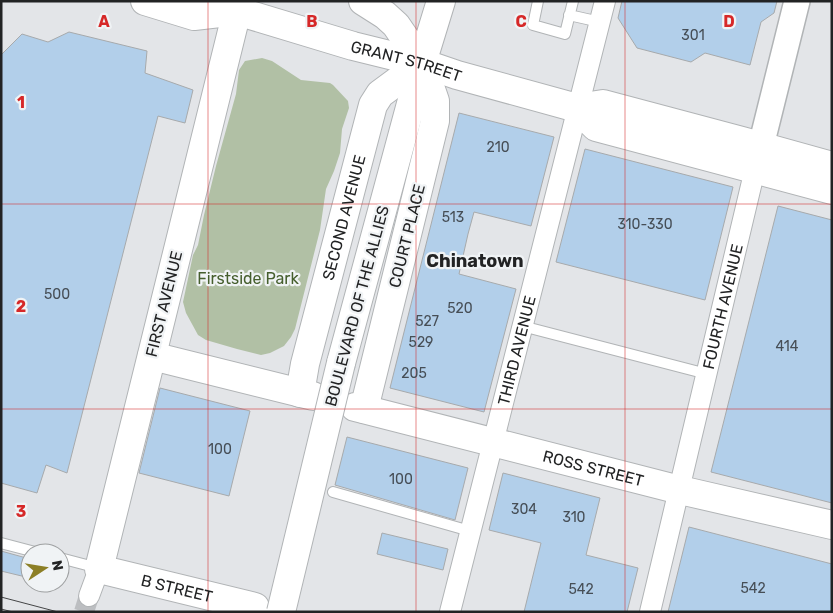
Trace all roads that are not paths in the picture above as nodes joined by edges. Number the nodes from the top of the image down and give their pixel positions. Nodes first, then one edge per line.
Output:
1 (145, 1) edge
2 (363, 1) edge
3 (441, 1) edge
4 (538, 1) edge
5 (573, 1) edge
6 (605, 1) edge
7 (797, 1) edge
8 (231, 6) edge
9 (569, 15) junction
10 (600, 22) junction
11 (422, 64) junction
12 (577, 108) junction
13 (758, 158) junction
14 (832, 166) edge
15 (832, 190) edge
16 (522, 326) junction
17 (152, 356) junction
18 (707, 374) junction
19 (360, 408) joint
20 (493, 442) junction
21 (680, 490) junction
22 (333, 492) dead end
23 (832, 525) edge
24 (470, 531) junction
25 (1, 543) edge
26 (20, 548) edge
27 (70, 561) edge
28 (98, 568) junction
29 (89, 596) tunnel mouth
30 (268, 609) edge
31 (450, 612) edge
32 (650, 612) edge

1 - 8 main road, GRANT STREET
2 - 11 main road, COURT PLACE
3 - 11 main road, BOULEVARD OF THE ALLIES
4 - 9 lane
5 - 9 lane
6 - 10 street, THIRD AVENUE
7 - 13 street, FOURTH AVENUE
8 - 11 main road, GRANT STREET
8 - 17 main road, FIRST AVENUE
9 - 10 lane
10 - 12 street, THIRD AVENUE
11 - 12 main road, GRANT STREET
11 - 17 main road, SECOND AVENUE
11 - 19 main road, COURT PLACE
11 - 30 main road, BOULEVARD OF THE ALLIES, bridge
12 - 13 main road, GRANT STREET
12 - 16 street, THIRD AVENUE
13 - 14 main road, GRANT STREET
13 - 15 main road, GRANT STREET
13 - 18 street, FOURTH AVENUE
16 - 18 lane
16 - 20 street, THIRD AVENUE
17 - 28 main road, FIRST AVENUE
18 - 21 street, FOURTH AVENUE
19 - 20 main road, ROSS STREET
20 - 21 main road, ROSS STREET
20 - 24 street, THIRD AVENUE
21 - 23 main road, ROSS STREET
21 - 32 street, FOURTH AVENUE
22 - 24 lane
24 - 31 street, THIRD AVENUE
25 - 26 lane
27 - 28 lane
28 - 29 street, FIRST AVENUE
28 - 30 main road, B STREET

